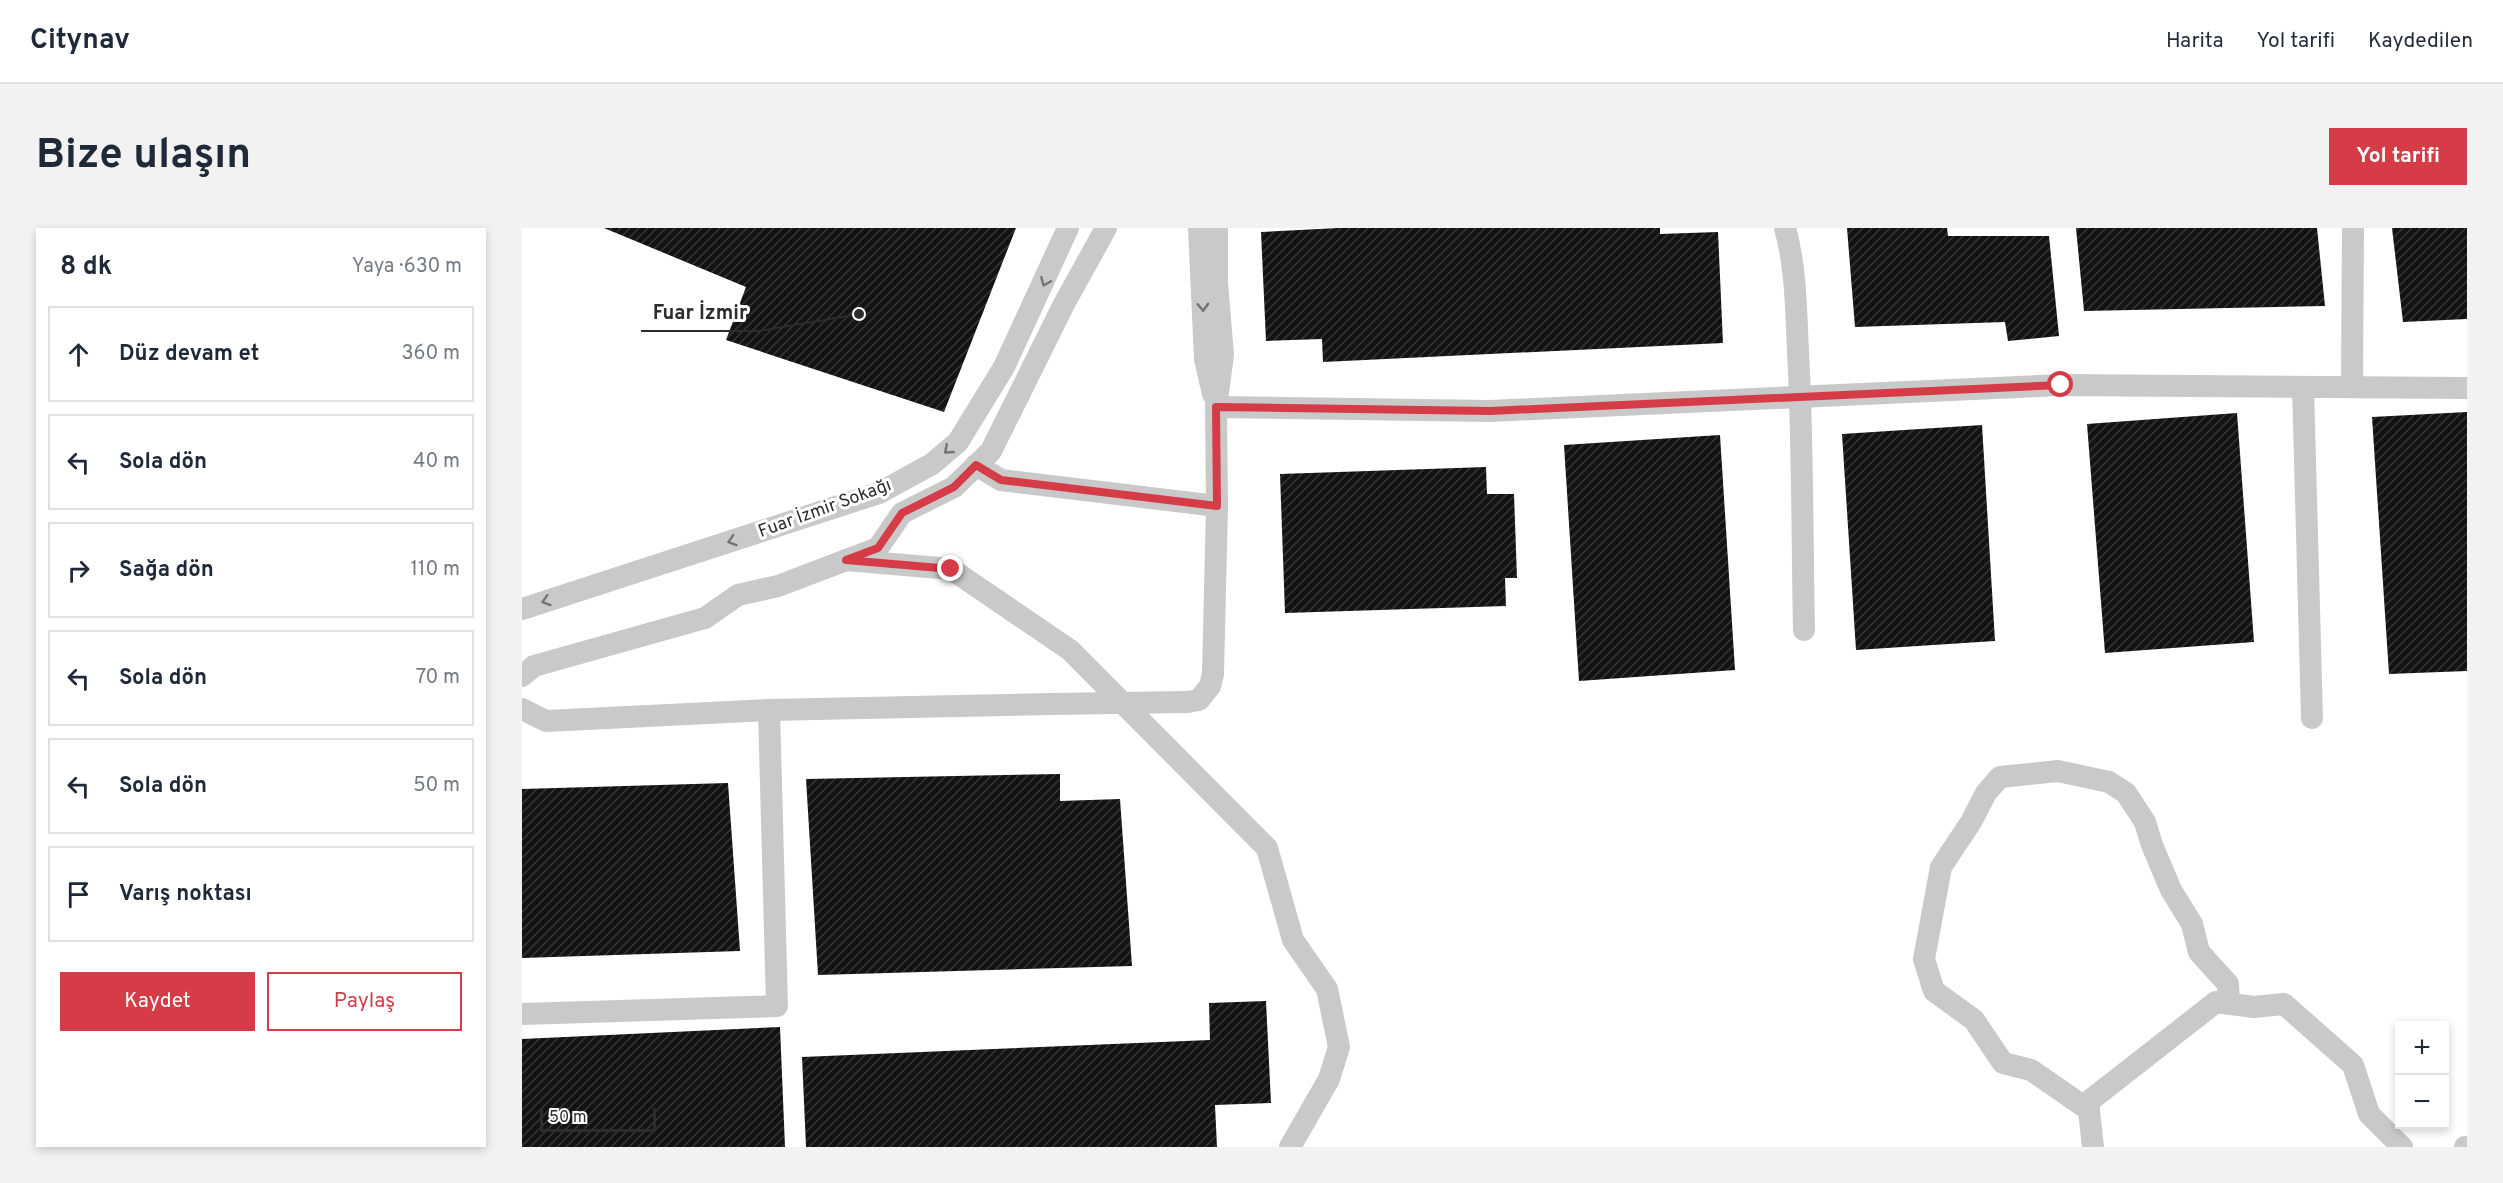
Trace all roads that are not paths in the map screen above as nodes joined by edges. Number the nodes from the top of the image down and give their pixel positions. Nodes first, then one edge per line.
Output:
1 (1068, 228) edge
2 (1106, 228) edge
3 (1199, 228) edge
4 (1217, 228) edge
5 (1785, 228) edge
6 (2353, 228) edge
7 (2303, 387) junction
8 (2352, 387) junction
9 (2467, 388) edge
10 (1800, 396) junction
11 (1216, 407) junction
12 (976, 465) junction
13 (1217, 506) junction
14 (846, 560) junction
15 (522, 609) edge
16 (1804, 630) dead end
17 (522, 676) edge
18 (522, 709) edge
19 (769, 710) junction
20 (2312, 718) dead end
21 (2229, 1004) junction
22 (522, 1014) edge
23 (2089, 1110) junction
24 (1290, 1147) edge
25 (2093, 1147) edge
26 (2402, 1147) edge

1 -> 15 street, Fuar İzmir Sokağı
2 - 12 street
3 -> 11 street
4 - 11 street
5 - 10 street
6 - 8 street
7 - 8 street
7 - 10 street
7 - 20 street
8 - 9 street
10 - 11 street
10 - 16 street
11 - 13 street
12 - 13 street
12 - 14 street
13 - 19 street, bridge
14 - 17 street
14 - 24 street
18 - 19 street
19 - 22 street
21 - 23 street
21 - 23 street
21 - 26 street
23 - 25 street

